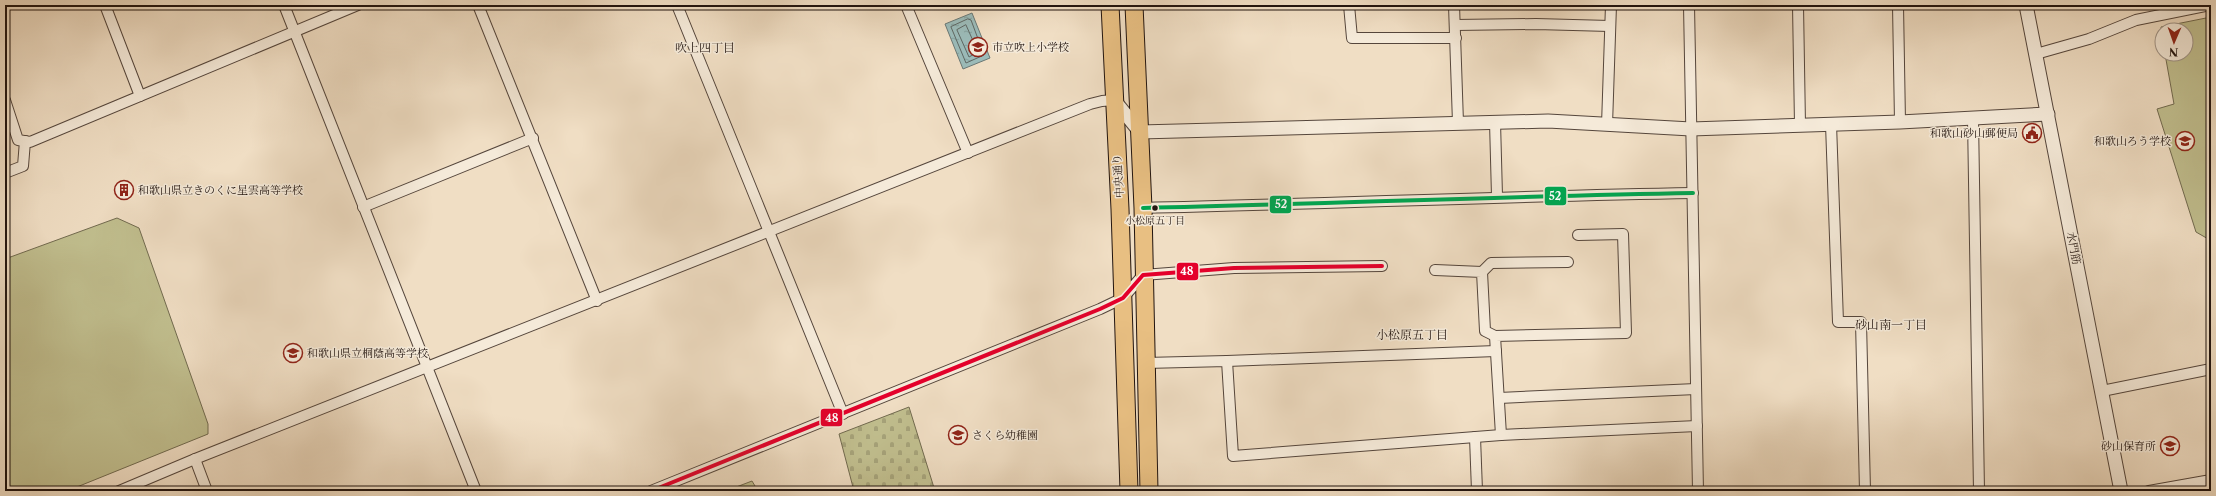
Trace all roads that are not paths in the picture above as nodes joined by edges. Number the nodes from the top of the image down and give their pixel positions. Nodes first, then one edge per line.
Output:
1 (105, 5) edge
2 (284, 5) edge
3 (358, 5) edge
4 (478, 5) edge
5 (677, 5) edge
6 (906, 5) edge
7 (1110, 5) edge
8 (1134, 5) edge
9 (1349, 5) edge
10 (1454, 5) edge
11 (1611, 5) edge
12 (1689, 5) edge
13 (1798, 5) edge
14 (1898, 5) edge
15 (2026, 5) edge
16 (2210, 5) edge
17 (1455, 25) junction
18 (1610, 26) junction
19 (295, 32) junction
20 (1456, 38) junction
21 (2036, 54) junction
22 (140, 96) junction
23 (5, 100) edge
24 (1114, 100) junction
25 (2048, 114) junction
26 (1973, 119) junction
27 (1495, 122) junction
28 (1900, 122) junction
29 (1458, 123) junction
30 (1831, 124) junction
31 (1607, 125) junction
32 (1800, 125) junction
33 (1692, 129) junction
34 (1140, 132) junction
35 (533, 138) junction
36 (25, 141) junction
37 (968, 153) junction
38 (5, 173) edge
39 (1693, 193) junction
40 (1497, 196) junction
41 (363, 207) junction
42 (1143, 208) junction
43 (770, 232) junction
44 (1578, 235) dead end
45 (1568, 262) dead end
46 (1382, 266) dead end
47 (1435, 270) dead end
48 (1482, 272) junction
49 (1143, 275) junction
50 (1123, 298) junction
51 (597, 301) junction
52 (1495, 336) junction
53 (1496, 351) junction
54 (1227, 361) junction
55 (1145, 363) junction
56 (427, 367) junction
57 (2211, 369) edge
58 (1696, 388) junction
59 (2102, 391) junction
60 (1499, 398) junction
61 (843, 414) junction
62 (1697, 426) junction
63 (1501, 435) junction
64 (1475, 437) junction
65 (195, 459) junction
66 (2211, 480) edge
67 (2185, 485) junction
68 (119, 491) edge
69 (207, 491) edge
70 (476, 491) edge
71 (651, 491) edge
72 (1129, 491) edge
73 (1149, 491) edge
74 (1477, 491) edge
75 (1698, 491) edge
76 (1865, 491) edge
77 (1979, 491) edge
78 (2121, 491) edge
79 (2149, 491) edge
80 (2195, 491) edge

1 - 22 street
2 - 19 street
3 - 19 street
4 - 35 street
5 - 43 street
6 - 37 street
7 - 24 highway, 中央通り
8 - 34 highway, 中央通り
9 - 20 street
10 - 17 street
11 - 18 street
12 - 33 street
13 - 32 street
14 - 28 street
15 - 21 street, 水門筋
16 - 21 street
17 - 18 street
17 - 20 street
18 - 31 street
19 - 22 street
19 - 41 street
20 - 29 street
21 - 25 street, 水門筋
22 - 36 street
23 - 36 street
24 - 34 street
24 - 37 street
24 - 50 highway, 中央通り
25 - 26 street
25 - 59 street, 水門筋
26 - 28 street
26 - 77 street
27 - 29 street
27 - 31 street
27 - 40 street
28 - 30 street
29 - 34 street
30 - 32 street
30 - 76 street
31 - 33 street
32 - 33 street
33 - 39 street
34 - 42 highway, 中央通り
35 - 41 street
35 - 51 street
36 - 38 street
37 - 43 street
39 - 40 street
39 - 58 street
40 - 42 street
41 - 56 street
42 - 49 highway, 中央通り
43 - 51 street
43 - 61 street
44 - 52 street
45 - 48 street
46 - 49 street
47 - 48 street
48 - 52 street
49 - 50 street
49 - 55 highway, 中央通り
50 - 61 street
50 - 72 highway, 中央通り
51 - 56 street
52 - 53 street
53 - 54 street
53 - 60 street
54 - 55 street
54 - 64 street
55 - 73 highway, 中央通り
56 - 65 street
56 - 70 street
57 - 59 street
58 - 60 street
58 - 62 street
59 - 78 street, 水門筋
60 - 63 street
61 - 71 street
62 - 63 street
62 - 75 street
63 - 64 street
64 - 74 street
65 - 68 street
65 - 69 street
66 - 67 street
67 - 79 street
67 - 80 street

